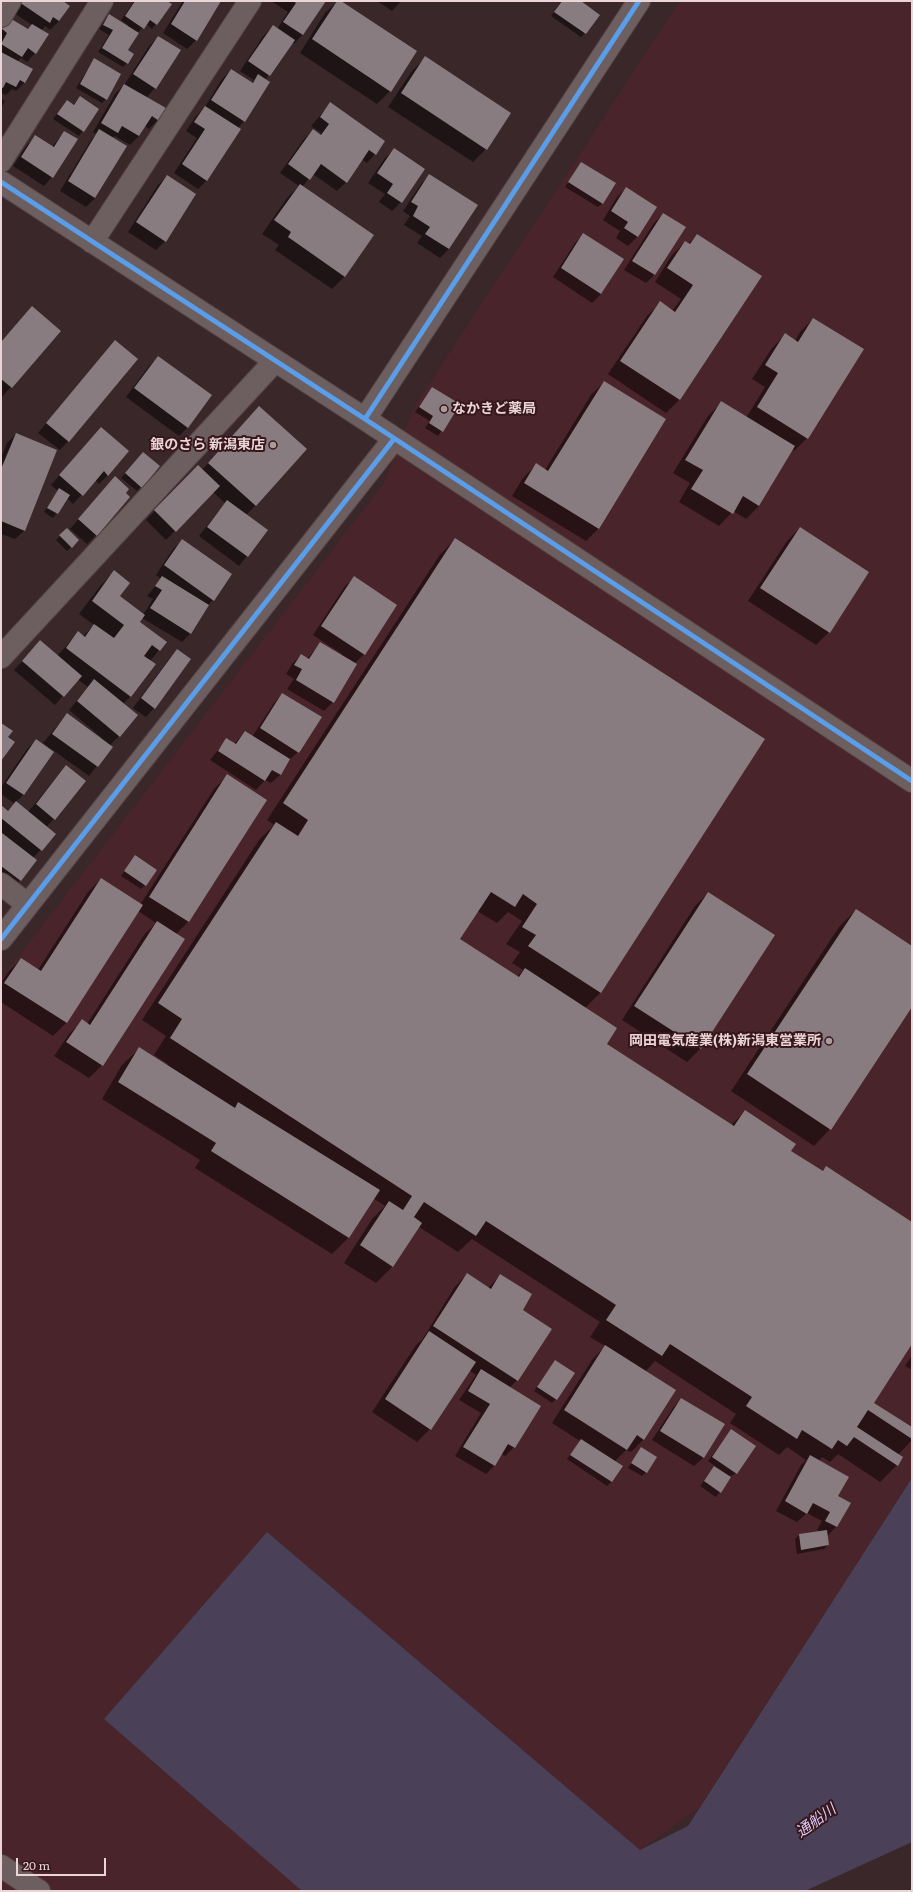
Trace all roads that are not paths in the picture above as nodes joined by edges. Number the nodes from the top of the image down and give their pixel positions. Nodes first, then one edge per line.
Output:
1 (10, 1) edge
2 (102, 1) edge
3 (250, 1) edge
4 (639, 1) edge
5 (1, 16) edge
6 (1, 161) edge
7 (1, 182) edge
8 (92, 242) junction
9 (275, 361) junction
10 (364, 419) junction
11 (394, 439) junction
12 (1, 657) edge
13 (912, 781) edge
14 (1, 884) edge
15 (27, 904) junction
16 (1, 939) edge
17 (1, 1866) edge
18 (39, 1891) edge

1 - 5 street
2 - 6 street
3 - 8 street
4 - 10 street
7 - 8 street
8 - 9 street
9 - 10 street
9 - 12 street
10 - 11 street
11 - 13 street
11 - 15 street
14 - 15 street
15 - 16 street
17 - 18 street

